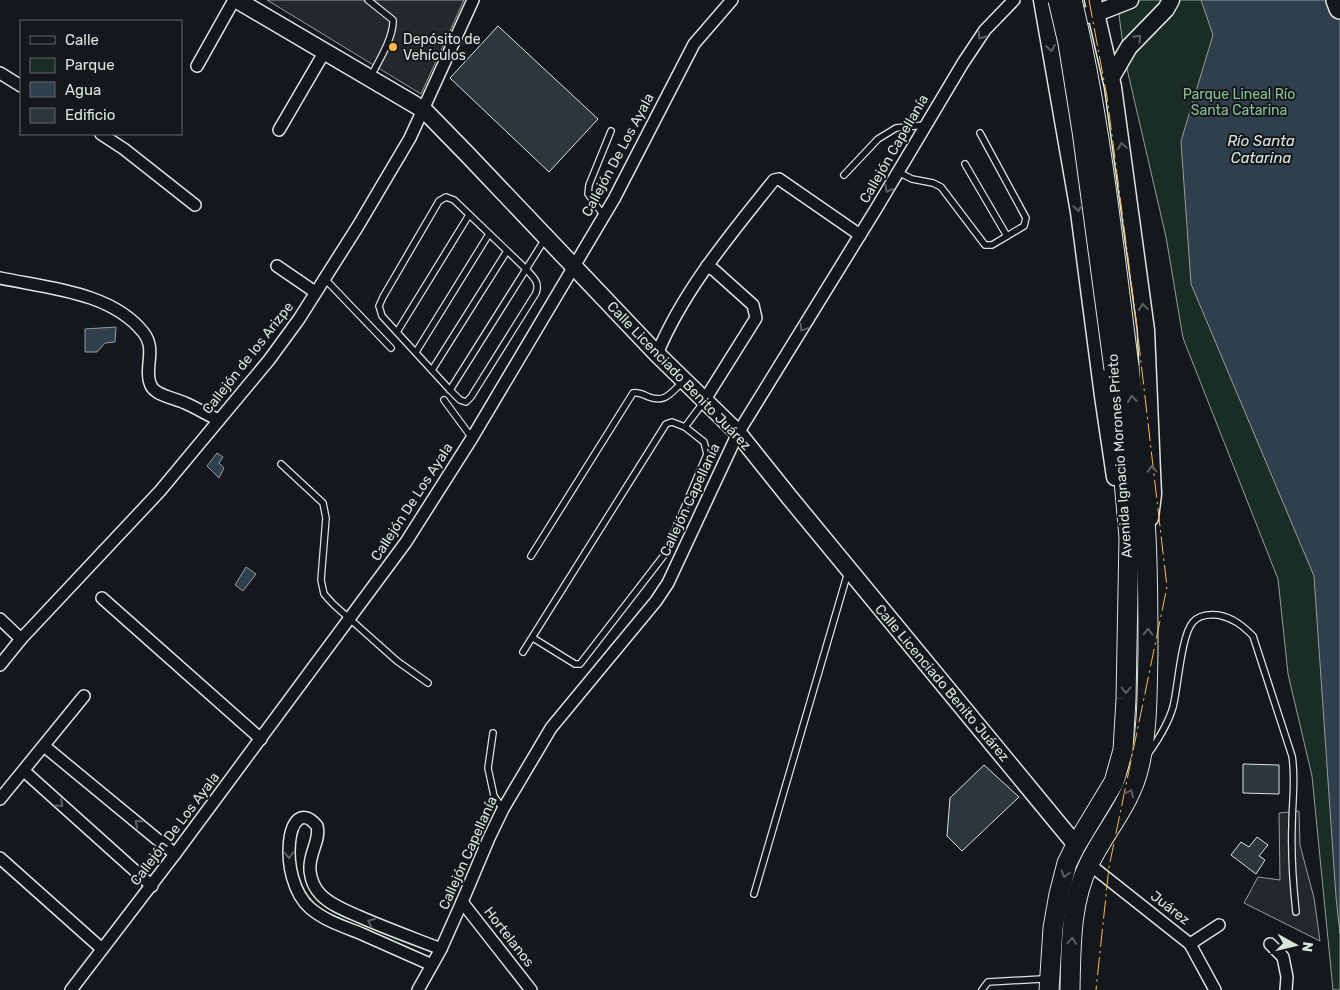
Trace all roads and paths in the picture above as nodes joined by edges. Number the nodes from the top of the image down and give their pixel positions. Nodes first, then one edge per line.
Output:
1 (235, 0) edge
2 (368, 0) edge
3 (473, 0) edge
4 (732, 0) edge
5 (1014, 0) edge
6 (1072, 0) edge
7 (1130, 0) edge
8 (1171, 0) edge
9 (1337, 0) edge
10 (1044, 2) edge
11 (1095, 7) edge
12 (1340, 8) edge
13 (325, 51) junction
14 (197, 66) dead end
15 (0, 73) edge
16 (370, 78) junction
17 (1112, 83) junction
18 (20, 85) edge
19 (424, 110) junction
20 (1062, 110) junction
21 (925, 125) junction
22 (279, 130) dead end
23 (611, 131) dead end
24 (980, 133) dead end
25 (107, 135) edge
26 (965, 164) dead end
27 (898, 172) junction
28 (844, 174) dead end
29 (195, 205) dead end
30 (469, 215) junction
31 (604, 216) junction
32 (489, 234) junction
33 (860, 235) junction
34 (1007, 236) junction
35 (546, 238) junction
36 (507, 251) junction
37 (277, 266) dead end
38 (574, 266) junction
39 (707, 266) junction
40 (526, 269) junction
41 (0, 278) edge
42 (324, 279) junction
43 (315, 292) junction
44 (397, 332) junction
45 (391, 348) dead end
46 (416, 352) junction
47 (657, 354) junction
48 (1122, 368) junction
49 (432, 370) junction
50 (684, 380) junction
51 (450, 390) junction
52 (444, 400) dead end
53 (704, 401) junction
54 (219, 420) junction
55 (685, 427) junction
56 (738, 433) junction
57 (472, 438) junction
58 (281, 464) dead end
59 (1137, 536) junction
60 (530, 556) dead end
61 (849, 570) junction
62 (102, 598) dead end
63 (0, 619) edge
64 (350, 620) junction
65 (532, 638) junction
66 (21, 639) junction
67 (523, 652) dead end
68 (0, 665) edge
69 (428, 682) dead end
70 (84, 696) dead end
71 (493, 733) dead end
72 (261, 739) junction
73 (44, 746) junction
74 (1140, 766) junction
75 (24, 771) junction
76 (0, 799) edge
77 (503, 809) junction
78 (1076, 845) junction
79 (175, 854) junction
80 (0, 858) edge
81 (1089, 864) junction
82 (152, 886) junction
83 (754, 894) dead end
84 (462, 902) junction
85 (1296, 912) dead end
86 (1219, 925) dead end
87 (394, 931) junction
88 (1190, 944) junction
89 (1270, 944) dead end
90 (387, 945) junction
91 (102, 949) junction
92 (441, 949) junction
93 (432, 965) junction
94 (1046, 984) edge
95 (71, 990) edge
96 (418, 990) edge
97 (531, 990) edge
98 (982, 990) edge
99 (1070, 990) edge
100 (1215, 990) edge
101 (1286, 990) edge

1 - 13 street, Calle Licenciado Benito Juárez
1 - 14 street
2 - 16 lane
3 - 19 street, Callejón de los Arizpe
4 - 31 street, Callejón De Los Ayala
5 -> 21 street, Callejón Capellanía
6 - 48 main road, Avenida Ignacio Morones Prieto, bridge
7 - 11 street
17 -> 8 street
9 - 12 highway
10 - 11 street
10 -> 20 street
10 - 48 main road, Avenida Ignacio Morones Prieto, bridge
11 - 17 street, Avenida Ignacio Morones Prieto
13 - 16 street, Calle Licenciado Benito Juárez
13 - 22 street
15 - 18 street
16 - 19 street, Calle Licenciado Benito Juárez
17 - 20 street
59 -> 17 street, Avenida Ignacio Morones Prieto
19 - 35 street, Calle Licenciado Benito Juárez
19 - 42 street, Callejón de los Arizpe
20 -> 59 street
21 - 27 street, Callejón Capellanía
21 - 28 lane
23 - 31 lane
24 - 34 lane
25 - 29 street
26 - 34 lane
27 -> 33 street, Callejón Capellanía
27 - 34 lane
30 - 32 lane
30 - 44 lane
30 - 44 lane
31 - 38 street, Callejón De Los Ayala
32 - 36 lane
32 - 46 lane
33 - 39 street
33 -> 56 street, Callejón Capellanía
35 - 38 street, Calle Licenciado Benito Juárez
35 - 40 lane
36 - 40 lane
36 - 49 lane
37 - 43 street
38 - 47 street, Calle Licenciado Benito Juárez
38 - 57 street, Callejón De Los Ayala
39 - 47 street
39 - 53 street
40 - 51 lane
40 - 51 lane
41 - 54 street
42 - 43 street, Callejón de los Arizpe
42 - 45 lane
43 - 54 street, Callejón de los Arizpe
44 - 46 lane
46 - 49 lane
47 - 50 street, Calle Licenciado Benito Juárez
48 - 59 main road, Avenida Ignacio Morones Prieto
49 - 51 lane
50 - 53 street, Calle Licenciado Benito Juárez
50 - 60 lane
52 - 57 lane
53 - 55 lane
53 - 56 street, Calle Licenciado Benito Juárez
54 - 66 street, Callejón de los Arizpe
55 - 65 lane
55 - 65 lane
56 - 61 street, Calle Licenciado Benito Juárez
56 - 77 street, Callejón Capellanía
57 - 64 street, Callejón De Los Ayala
58 - 64 lane
74 -> 59 main road, Avenida Ignacio Morones Prieto
59 -> 78 main road, Avenida Ignacio Morones Prieto
61 - 78 street, Calle Licenciado Benito Juárez
61 - 83 lane
62 - 72 street
63 - 66 street
64 - 69 lane
64 - 72 street, Callejón De Los Ayala
65 - 67 lane
66 - 68 street, Callejón de los Arizpe
70 - 73 street
71 - 77 lane
72 - 79 street, Callejón De Los Ayala
73 - 75 street
79 -> 73 street
81 -> 74 main road, Avenida Ignacio Morones Prieto
74 - 85 lane
75 - 76 street
75 -> 82 street
77 - 84 street, Callejón Capellanía
78 -> 94 main road, Avenida Ignacio Morones Prieto
79 - 82 street, Callejón De Los Ayala
80 - 91 street
81 - 88 street, Juárez
99 -> 81 main road, Avenida Ignacio Morones Prieto
82 - 91 street, Callejón De Los Ayala
84 - 92 street, Callejón Capellanía
84 - 97 street, Hortelanos
86 - 88 street
87 - 90 street
87 -> 90 street
87 - 92 street
88 - 100 street, Juárez
89 - 101 street
90 - 93 street
91 - 95 street, Callejón De Los Ayala
92 - 93 street, Callejón Capellanía
93 - 96 street, Callejón Capellanía
94 - 98 lane

